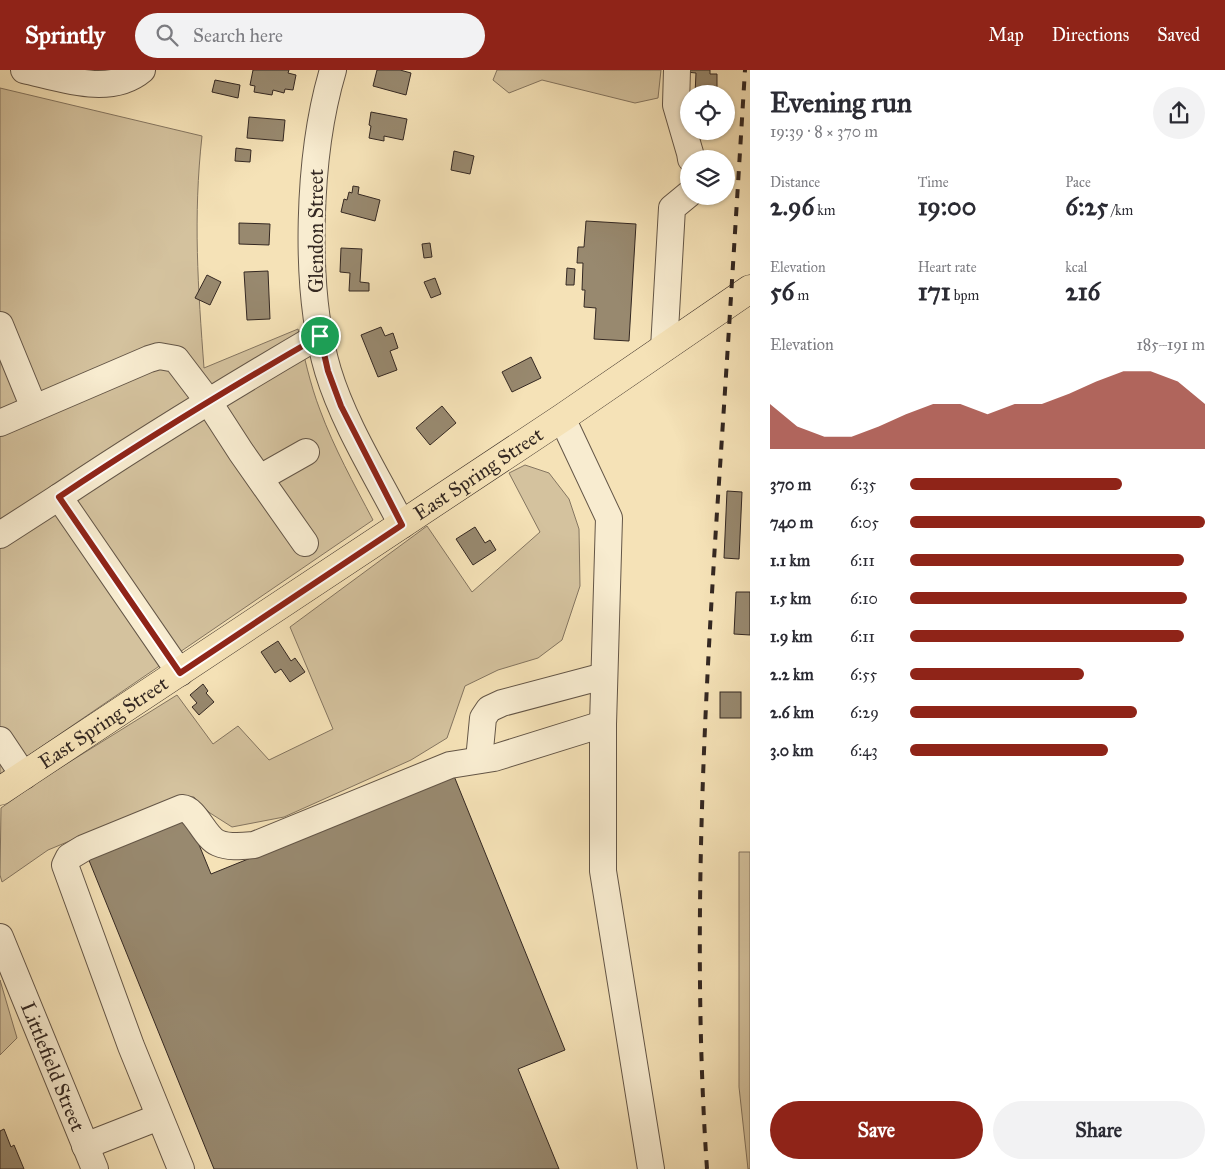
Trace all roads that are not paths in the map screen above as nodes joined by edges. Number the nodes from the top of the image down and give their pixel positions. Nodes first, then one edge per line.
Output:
1 (24, 70) edge
2 (142, 70) edge
3 (333, 70) edge
4 (677, 70) edge
5 (689, 150) edge
6 (680, 201) edge
7 (740, 296) edge
8 (0, 325) edge
9 (320, 336) junction
10 (664, 348) junction
11 (208, 401) junction
12 (34, 408) junction
13 (562, 418) junction
14 (0, 423) edge
15 (306, 452) dead end
16 (260, 478) junction
17 (59, 497) junction
18 (402, 525) junction
19 (0, 535) edge
20 (305, 543) dead end
21 (180, 673) junction
22 (604, 676) junction
23 (603, 724) junction
24 (0, 740) edge
25 (479, 760) junction
26 (24, 776) junction
27 (0, 791) edge
28 (0, 937) edge
29 (159, 1117) junction
30 (90, 1157) edge
31 (181, 1169) edge
32 (650, 1169) edge

1 - 2 street
3 - 9 street, Glendon Street
4 - 5 street
6 - 10 street
7 - 10 main road, East Spring Street
8 - 12 street
9 - 11 street
9 - 18 street, Glendon Street
10 - 13 main road, East Spring Street
11 - 12 street
11 - 16 street
11 - 17 street
12 - 14 street
13 - 18 main road, East Spring Street
13 - 22 street
15 - 16 street
16 - 20 street
17 - 19 street
17 - 21 street
18 - 21 main road, East Spring Street
21 - 26 main road, East Spring Street
22 - 23 street
22 - 25 street
23 - 25 street
23 - 32 street
24 - 26 street
25 - 29 street
26 - 27 main road, East Spring Street
28 - 30 street, Littlefield Street
29 - 30 street
29 - 31 street

